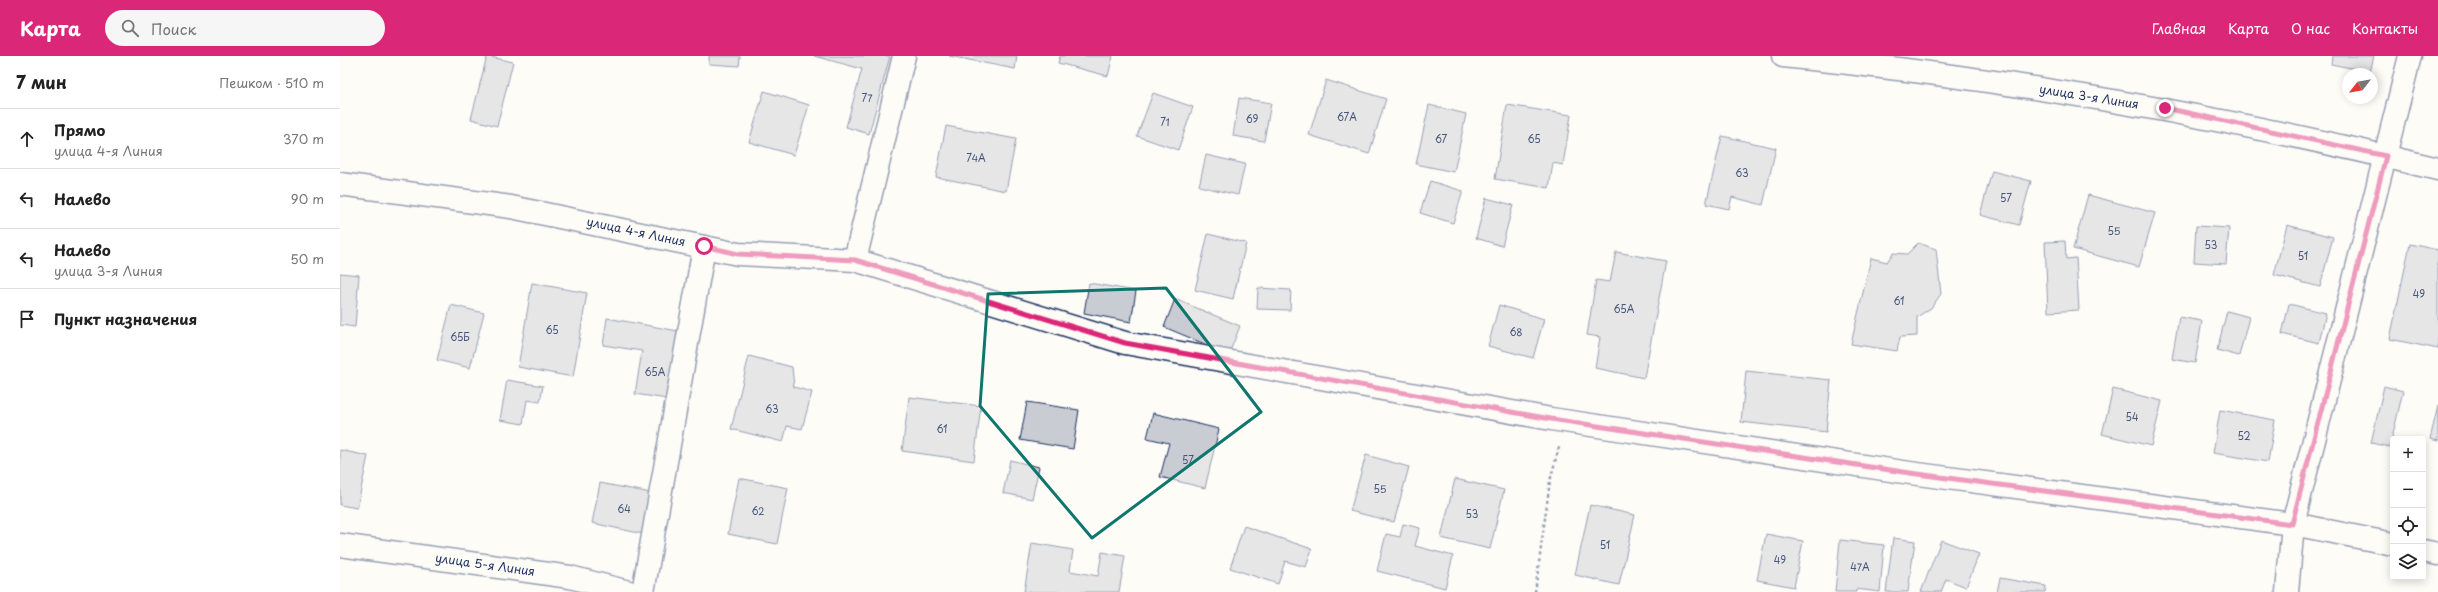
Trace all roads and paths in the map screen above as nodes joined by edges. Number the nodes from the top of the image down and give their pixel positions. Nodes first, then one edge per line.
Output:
1 (904, 56) edge
2 (1783, 56) edge
3 (2410, 56) edge
4 (2386, 156) junction
5 (2438, 169) edge
6 (340, 184) edge
7 (704, 246) junction
8 (855, 260) junction
9 (1566, 422) junction
10 (2292, 524) junction
11 (2390, 543) edge
12 (340, 545) edge
13 (2426, 552) edge
14 (2438, 554) edge
15 (629, 592) edge
16 (643, 592) edge
17 (1534, 592) edge
18 (2287, 592) edge

1 - 8 street
2 - 4 street, улица 3-я Линия
3 - 4 street
4 - 5 street, улица 3-я Линия
4 - 10 street
6 - 7 street, улица 4-я Линия
7 - 8 street, улица 4-я Линия
7 - 16 street
8 - 9 street, улица 4-я Линия
9 - 10 street, улица 4-я Линия
9 - 17 path
10 - 11 street, улица 4-я Линия
10 - 18 street
12 - 15 street, улица 5-я Линия
13 - 14 street

